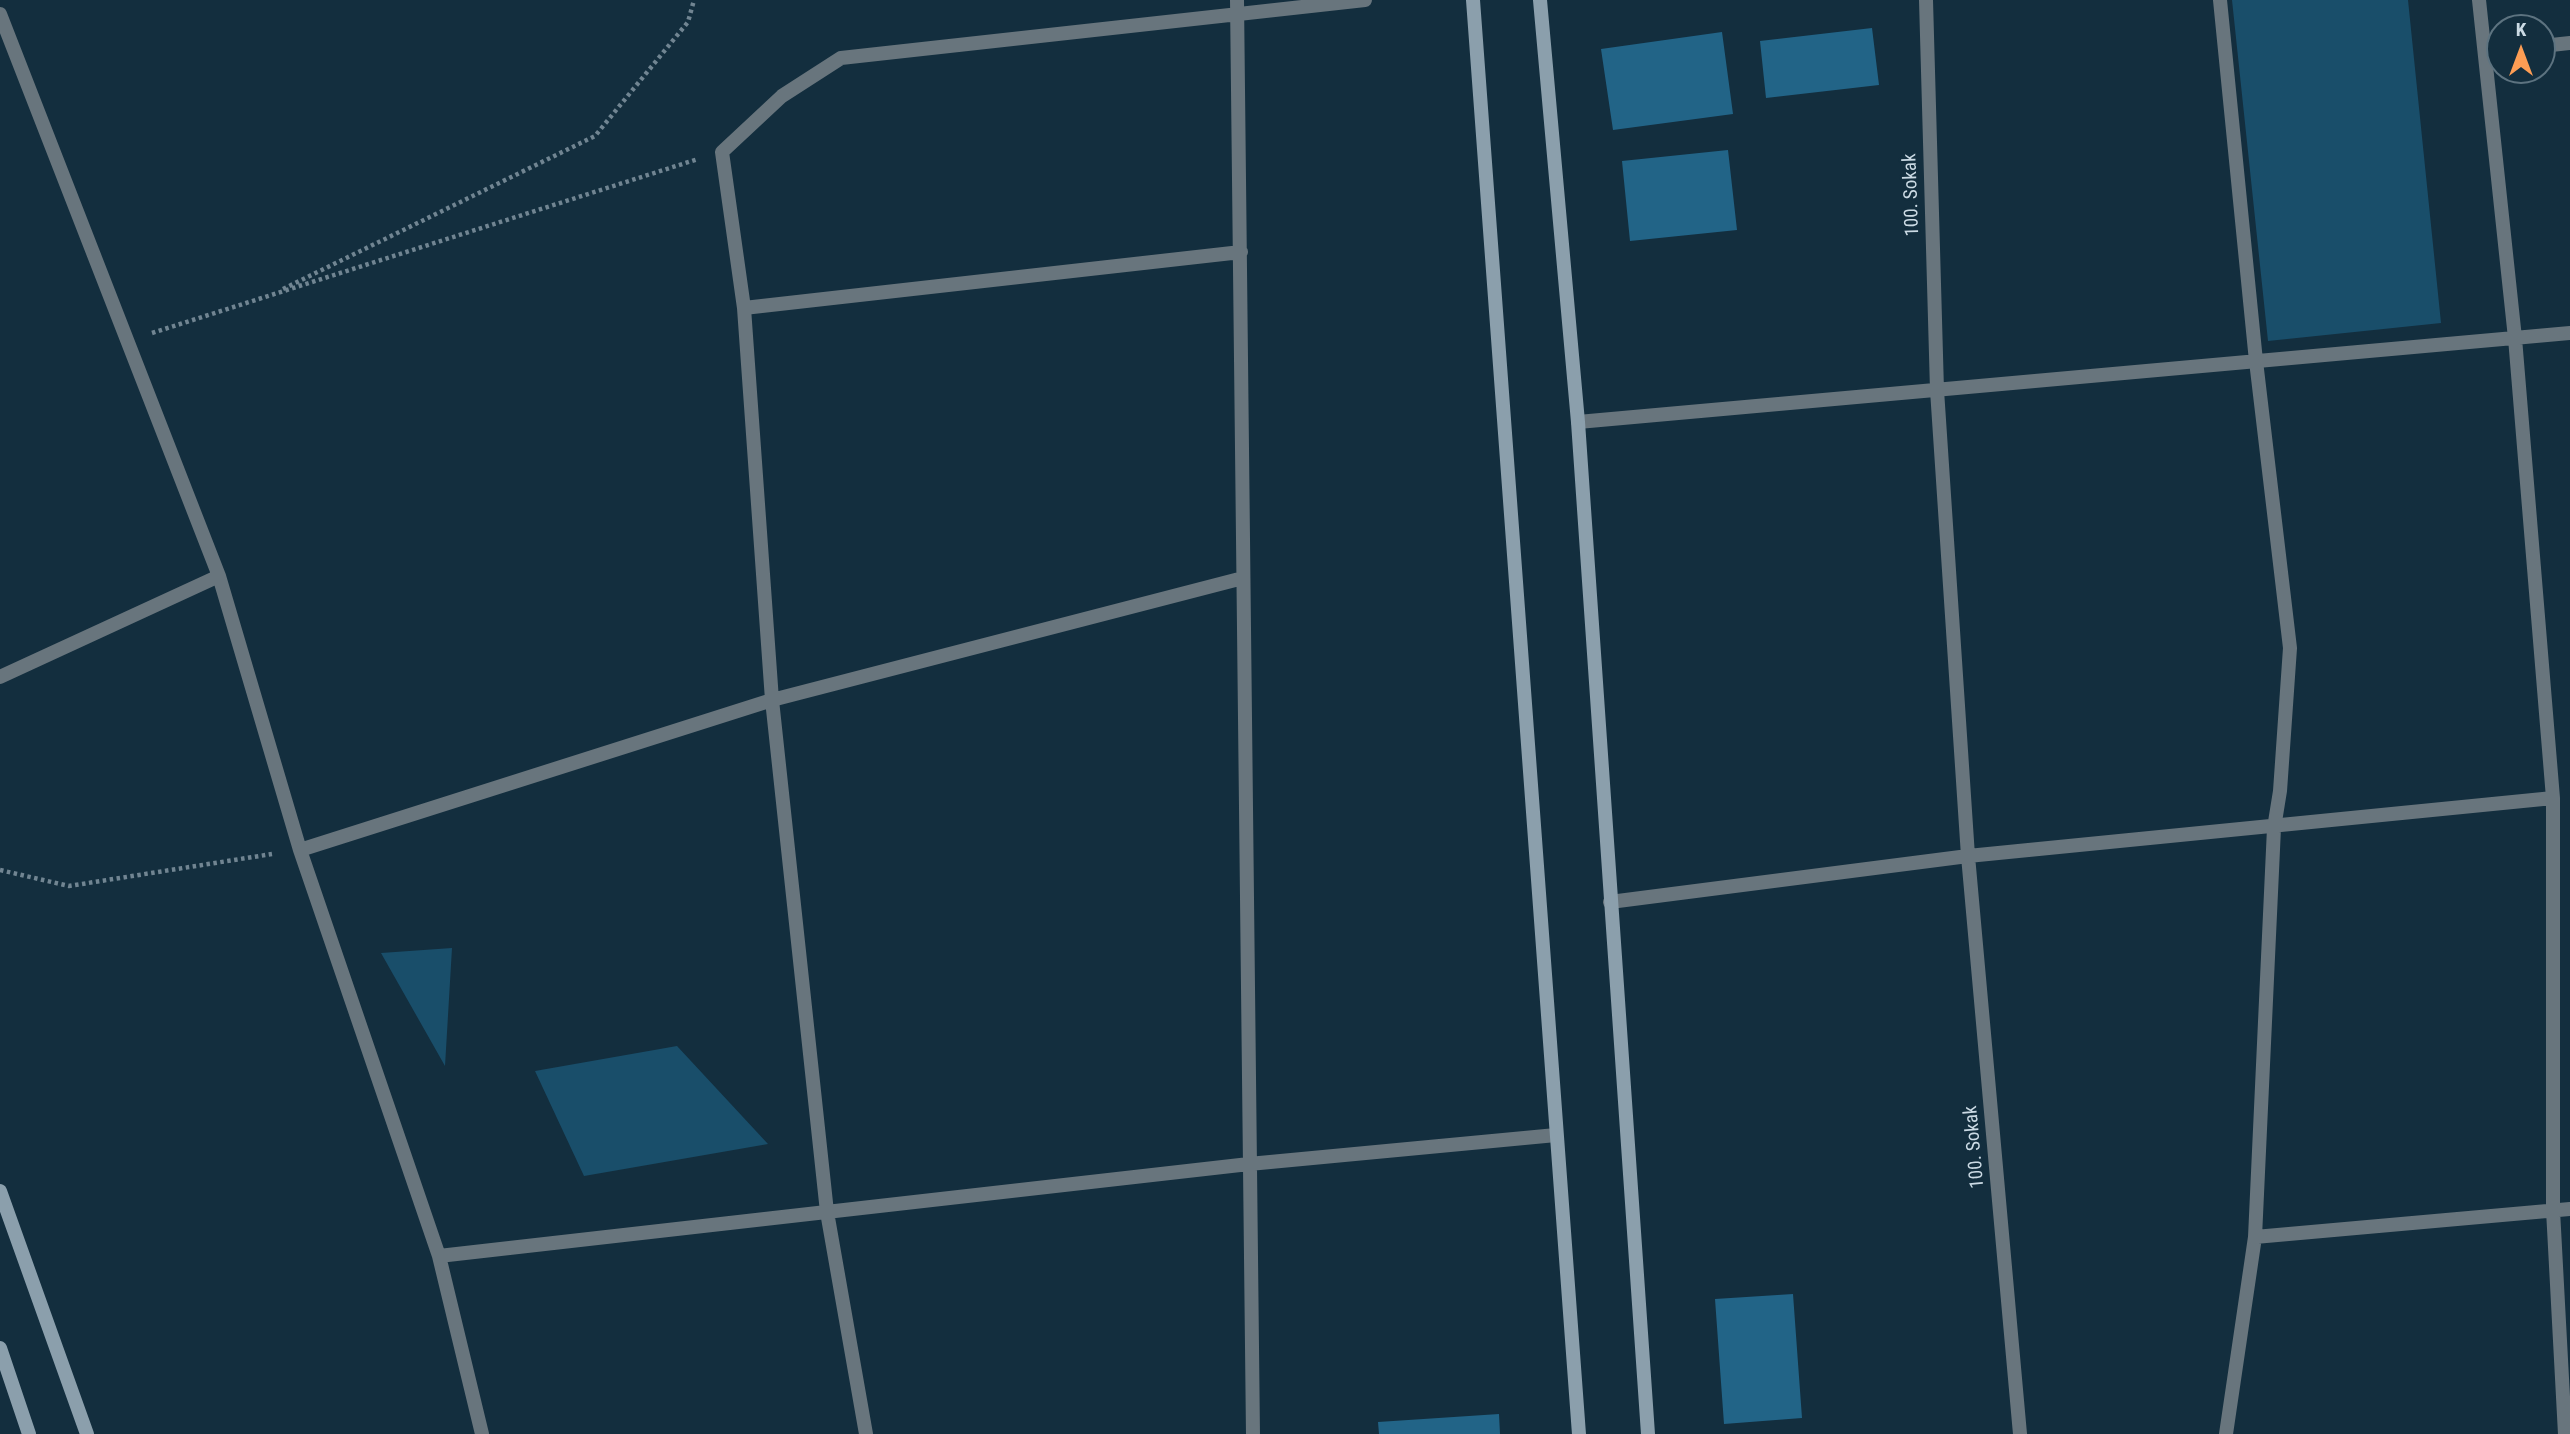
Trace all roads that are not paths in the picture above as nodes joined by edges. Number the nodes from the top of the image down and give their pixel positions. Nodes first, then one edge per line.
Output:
1 (1365, 0) edge
2 (1473, 0) edge
3 (1540, 0) edge
4 (1926, 0) edge
5 (2220, 0) edge
6 (2479, 0) edge
7 (1238, 7) edge
8 (0, 14) edge
9 (2484, 52) joint
10 (1241, 252) junction
11 (744, 308) junction
12 (2570, 333) edge
13 (2515, 338) junction
14 (2256, 361) junction
15 (1937, 390) junction
16 (1578, 422) junction
17 (219, 576) junction
18 (1243, 578) junction
19 (0, 677) edge
20 (772, 700) junction
21 (2553, 798) junction
22 (2274, 828) junction
23 (300, 850) junction
24 (1968, 856) junction
25 (1610, 902) junction
26 (1556, 1135) junction
27 (1249, 1164) junction
28 (0, 1191) edge
29 (2570, 1209) edge
30 (2553, 1210) junction
31 (827, 1212) junction
32 (2255, 1237) junction
33 (439, 1256) junction
34 (0, 1348) edge
35 (29, 1434) edge
36 (87, 1434) edge
37 (482, 1434) edge
38 (866, 1434) edge
39 (1253, 1434) edge
40 (1579, 1434) edge
41 (1648, 1434) edge
42 (2021, 1434) edge
43 (2226, 1434) edge
44 (2565, 1434) edge

1 - 7 street
2 - 26 main road
3 - 16 main road
4 - 15 street, 100. Sokak
5 - 14 street
6 - 9 street
7 - 10 street
7 - 11 street
8 - 17 street
9 - 13 street
10 - 11 street
10 - 18 street
11 - 20 street
12 - 13 street
13 - 14 street
13 - 21 street
14 - 15 street
14 - 22 street
15 - 16 street
15 - 24 street, 100. Sokak
16 - 25 main road
17 - 19 street
17 - 23 street
18 - 20 street
18 - 27 street
20 - 23 street
20 - 31 street
21 - 22 street
21 - 30 street
22 - 24 street
22 - 32 street
23 - 33 street
24 - 25 street
24 - 42 street, 100. Sokak
25 - 41 main road
26 - 27 street
26 - 40 main road
27 - 31 street
27 - 39 street
28 - 36 main road
29 - 30 street
30 - 32 street
30 - 44 street
31 - 33 street
31 - 38 street
32 - 43 street
33 - 37 street
34 - 35 main road

